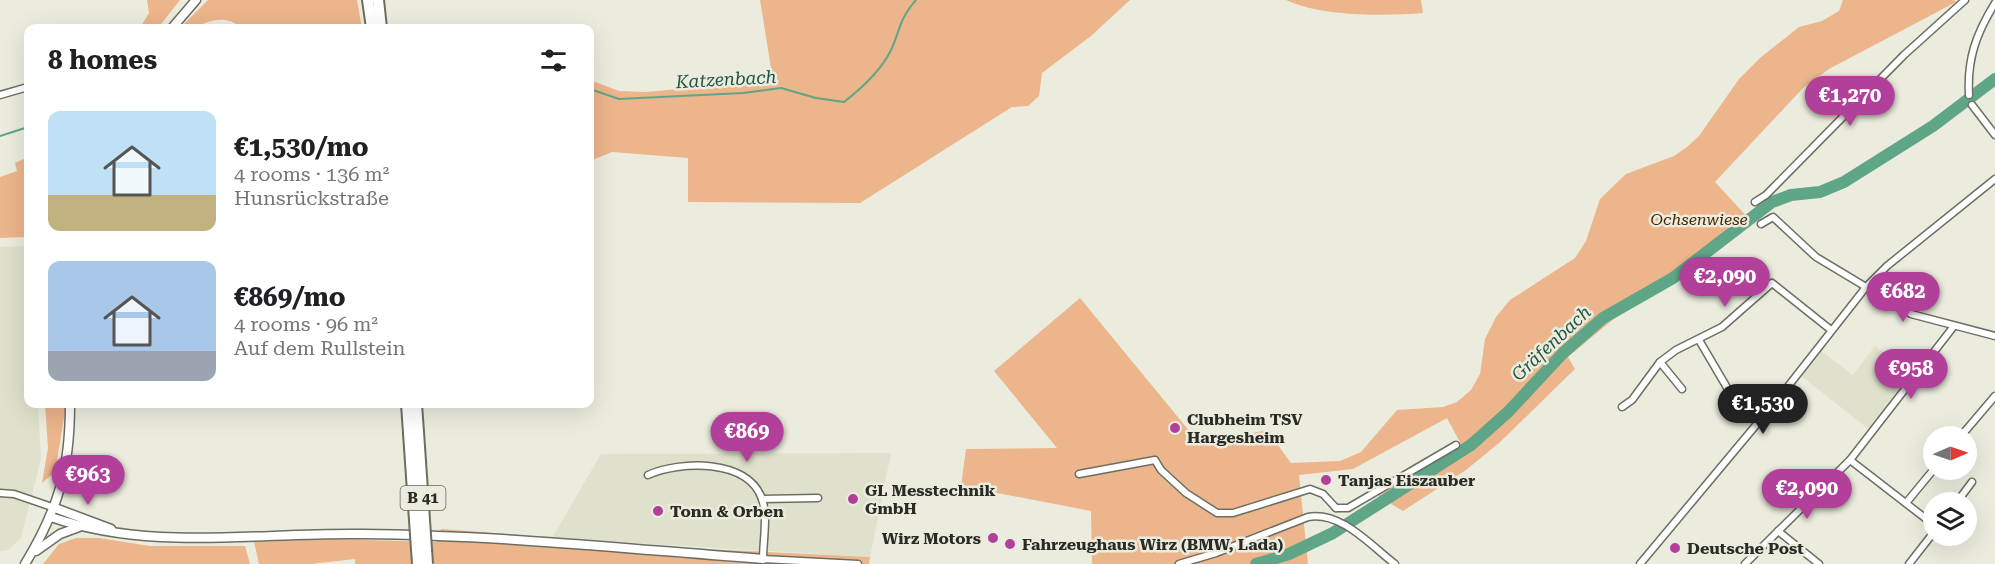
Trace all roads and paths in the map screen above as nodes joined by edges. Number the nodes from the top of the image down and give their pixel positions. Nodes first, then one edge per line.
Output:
1 (196, 0) edge
2 (368, 0) edge
3 (378, 0) edge
4 (1965, 0) edge
5 (1995, 3) edge
6 (175, 24) edge
7 (371, 24) edge
8 (381, 24) edge
9 (24, 88) edge
10 (0, 95) edge
11 (1969, 95) dead end
12 (1972, 105) dead end
13 (1995, 135) edge
14 (1995, 179) edge
15 (1755, 202) dead end
16 (1761, 224) dead end
17 (1866, 287) junction
18 (1954, 326) junction
19 (1831, 330) junction
20 (1995, 336) edge
21 (1699, 340) junction
22 (1660, 362) junction
23 (1682, 389) dead end
24 (1729, 391) dead end
25 (1995, 396) edge
26 (1622, 407) dead end
27 (70, 408) edge
28 (408, 408) edge
29 (416, 408) edge
30 (1970, 426) edge
31 (413, 433) junction
32 (1456, 446) dead end
33 (1850, 460) junction
34 (1079, 474) dead end
35 (648, 475) dead end
36 (1925, 480) edge
37 (1972, 482) dead end
38 (1964, 492) edge
39 (0, 493) edge
40 (818, 498) dead end
41 (762, 499) junction
42 (1906, 503) junction
43 (55, 508) junction
44 (1336, 508) junction
45 (1923, 516) edge
46 (51, 517) junction
47 (1335, 519) junction
48 (79, 527) junction
49 (1778, 531) junction
50 (131, 534) junction
51 (1923, 546) edge
52 (31, 555) junction
53 (763, 559) junction
54 (25, 564) edge
55 (418, 564) edge
56 (427, 564) edge
57 (858, 564) edge
58 (1179, 564) edge
59 (1394, 564) edge
60 (1640, 564) edge
61 (1745, 564) edge
62 (1819, 564) edge
63 (1909, 564) edge

1 - 6 street
2 - 7 highway
3 - 8 highway
4 - 15 street
5 - 11 street
9 - 10 street
12 - 13 street
14 - 17 street
16 - 17 street
17 - 18 street
17 - 19 street
18 - 20 street
18 - 33 street
19 - 21 street
19 - 60 street
21 - 22 street
21 - 24 street
22 - 23 street
22 - 26 street
25 - 30 street
27 - 43 street
28 - 31 highway, B 41
29 - 31 highway, B 41
31 - 55 highway, B 41, bridge
31 - 56 highway, B 41, bridge
32 - 44 street
33 - 42 street
33 - 49 street
34 - 44 street
35 - 41 street
36 - 42 street
37 - 38 street
39 - 43 street
40 - 41 street
41 - 53 street
42 - 45 street
43 - 46 street
43 - 50 street
44 - 47 street
46 - 48 street
46 - 52 street
47 - 58 street
47 - 59 street
48 - 50 street
48 - 52 street
49 - 61 street
49 - 62 street
50 - 53 street
51 - 63 street
52 - 54 street
53 - 57 street

